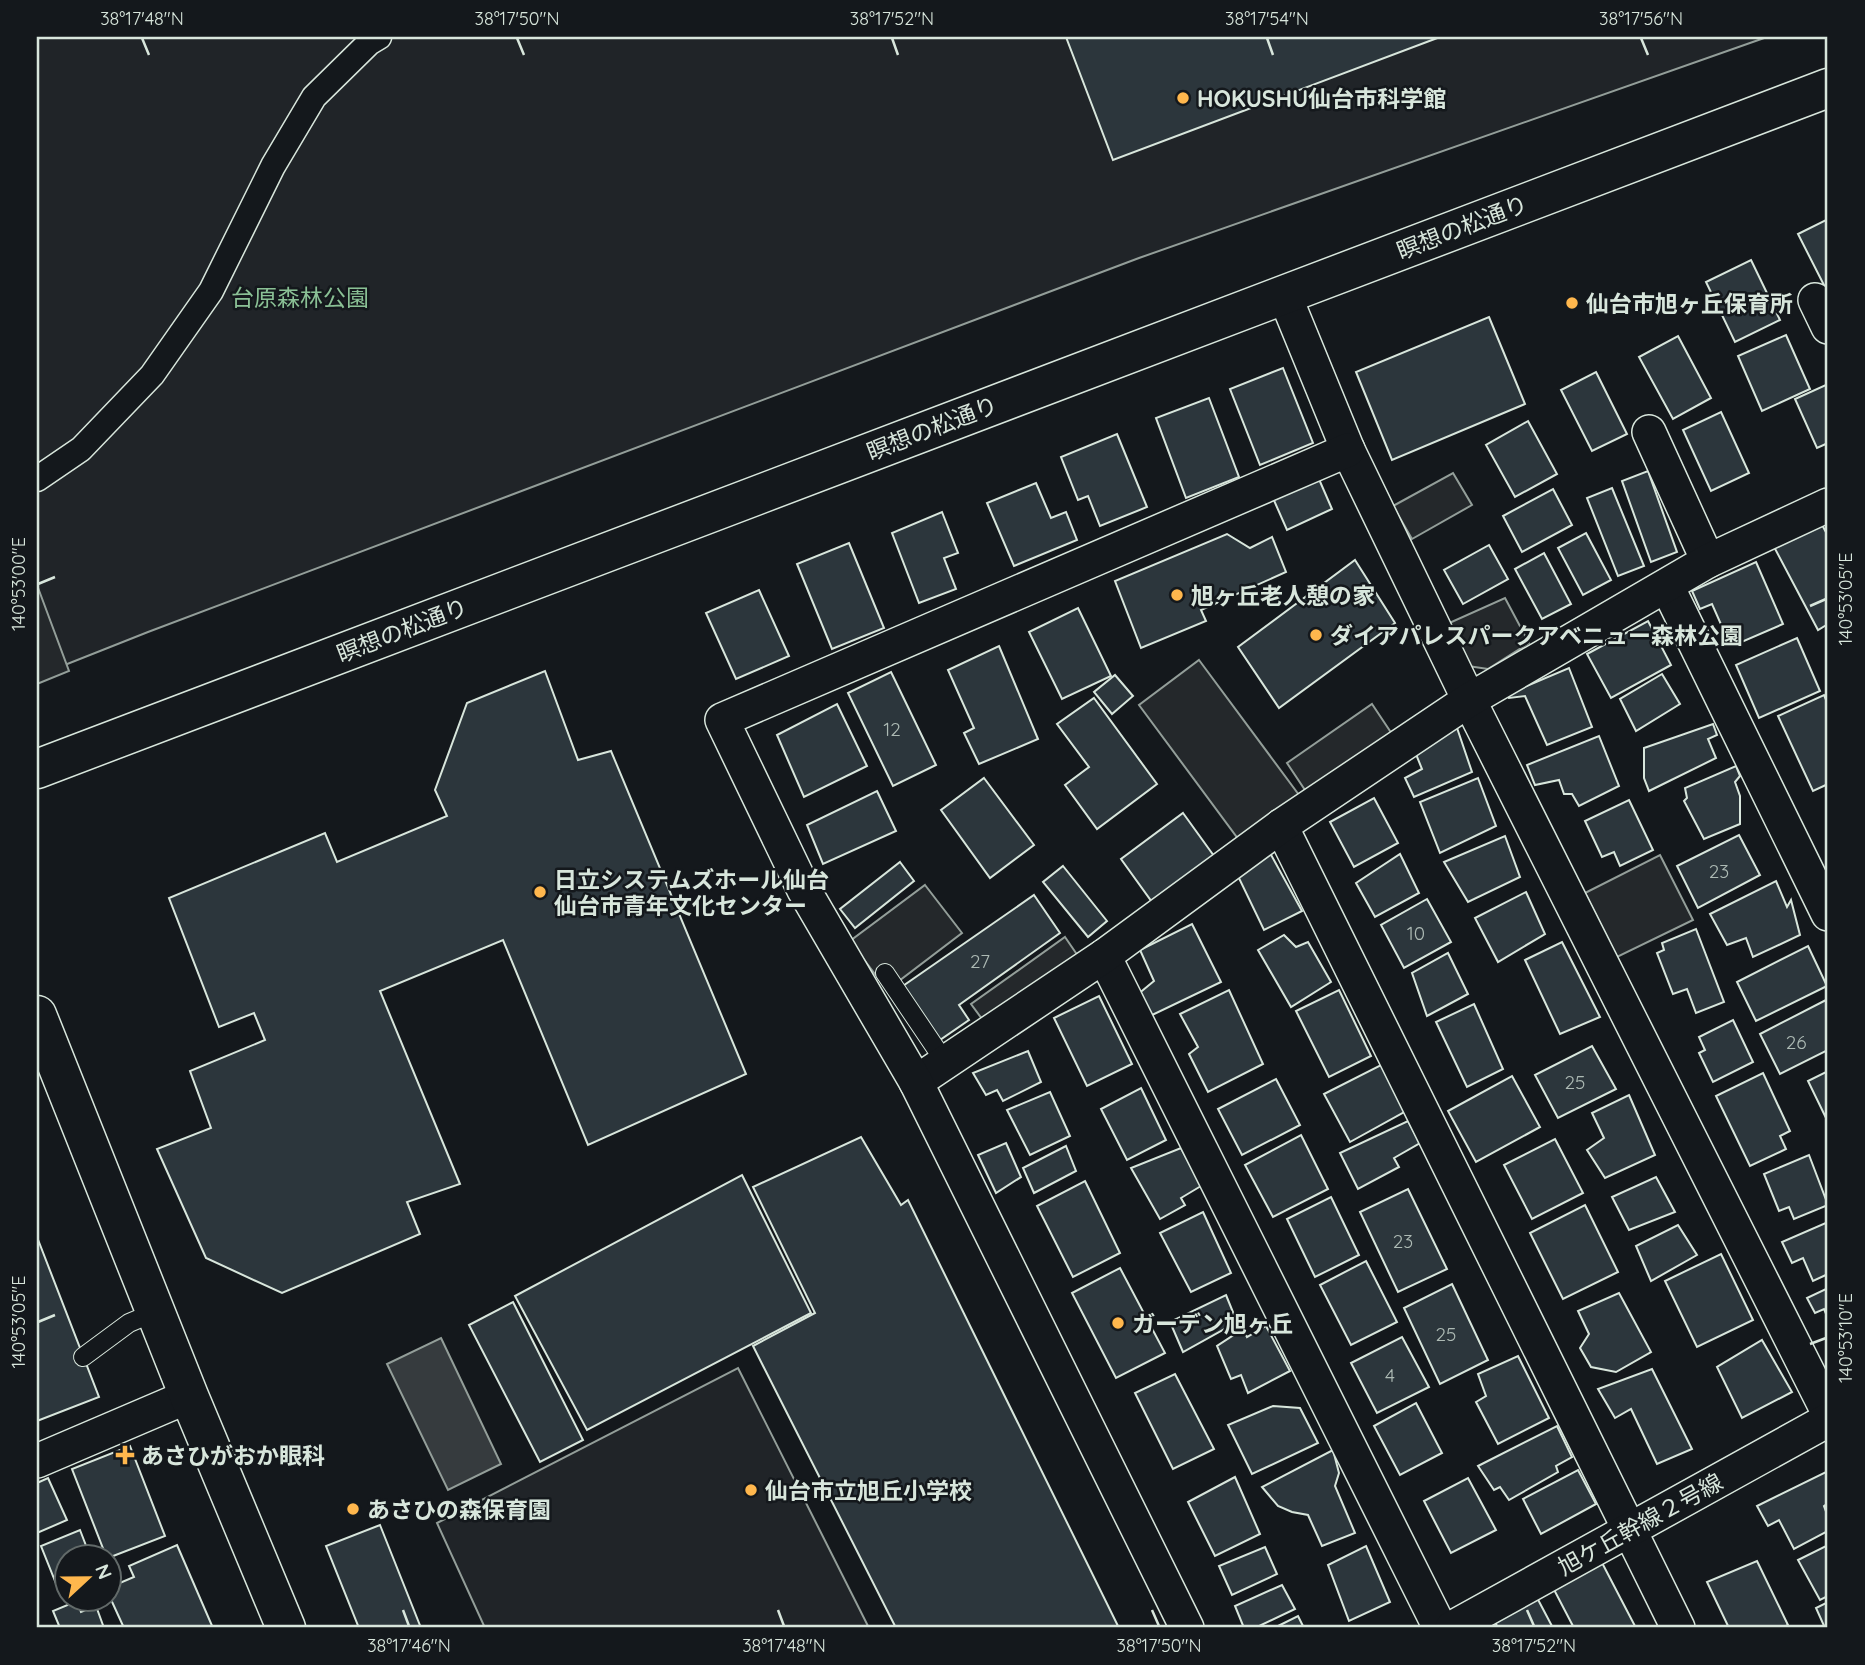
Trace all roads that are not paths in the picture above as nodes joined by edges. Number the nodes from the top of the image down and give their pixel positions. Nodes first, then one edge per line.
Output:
1 (379, 37) edge
2 (1828, 88) edge
3 (1284, 294) junction
4 (1649, 432) dead end
5 (1348, 450) junction
6 (37, 479) edge
7 (1828, 505) edge
8 (1708, 561) junction
9 (1667, 586) junction
10 (1469, 699) junction
11 (37, 769) edge
12 (1280, 826) junction
13 (1828, 914) edge
14 (1104, 957) junction
15 (884, 973) dead end
16 (41, 1040) edge
17 (945, 1062) junction
18 (916, 1082) junction
19 (156, 1312) junction
20 (83, 1357) dead end
21 (189, 1396) junction
22 (1828, 1412) edge
23 (1828, 1420) edge
24 (37, 1461) edge
25 (1629, 1530) junction
26 (286, 1628) edge
27 (1187, 1628) edge
28 (1440, 1628) edge
29 (1452, 1628) edge
30 (1678, 1628) edge

1 - 6 street
2 - 3 street, 瞑想の松通り
3 - 5 street
3 - 11 street, 瞑想の松通り
4 - 8 street
5 - 10 street
5 - 18 street
7 - 8 street
8 - 9 street
9 - 10 street
9 - 13 street
10 - 12 street
10 - 22 street
12 - 14 street
12 - 25 street
14 - 17 street
14 - 28 street
15 - 17 lane
16 - 19 street
17 - 18 street
18 - 27 street
19 - 20 lane
19 - 21 street
21 - 24 street
21 - 26 street
23 - 25 street, 旭ケ丘幹線２号線
25 - 29 street, 旭ケ丘幹線２号線
25 - 30 street

